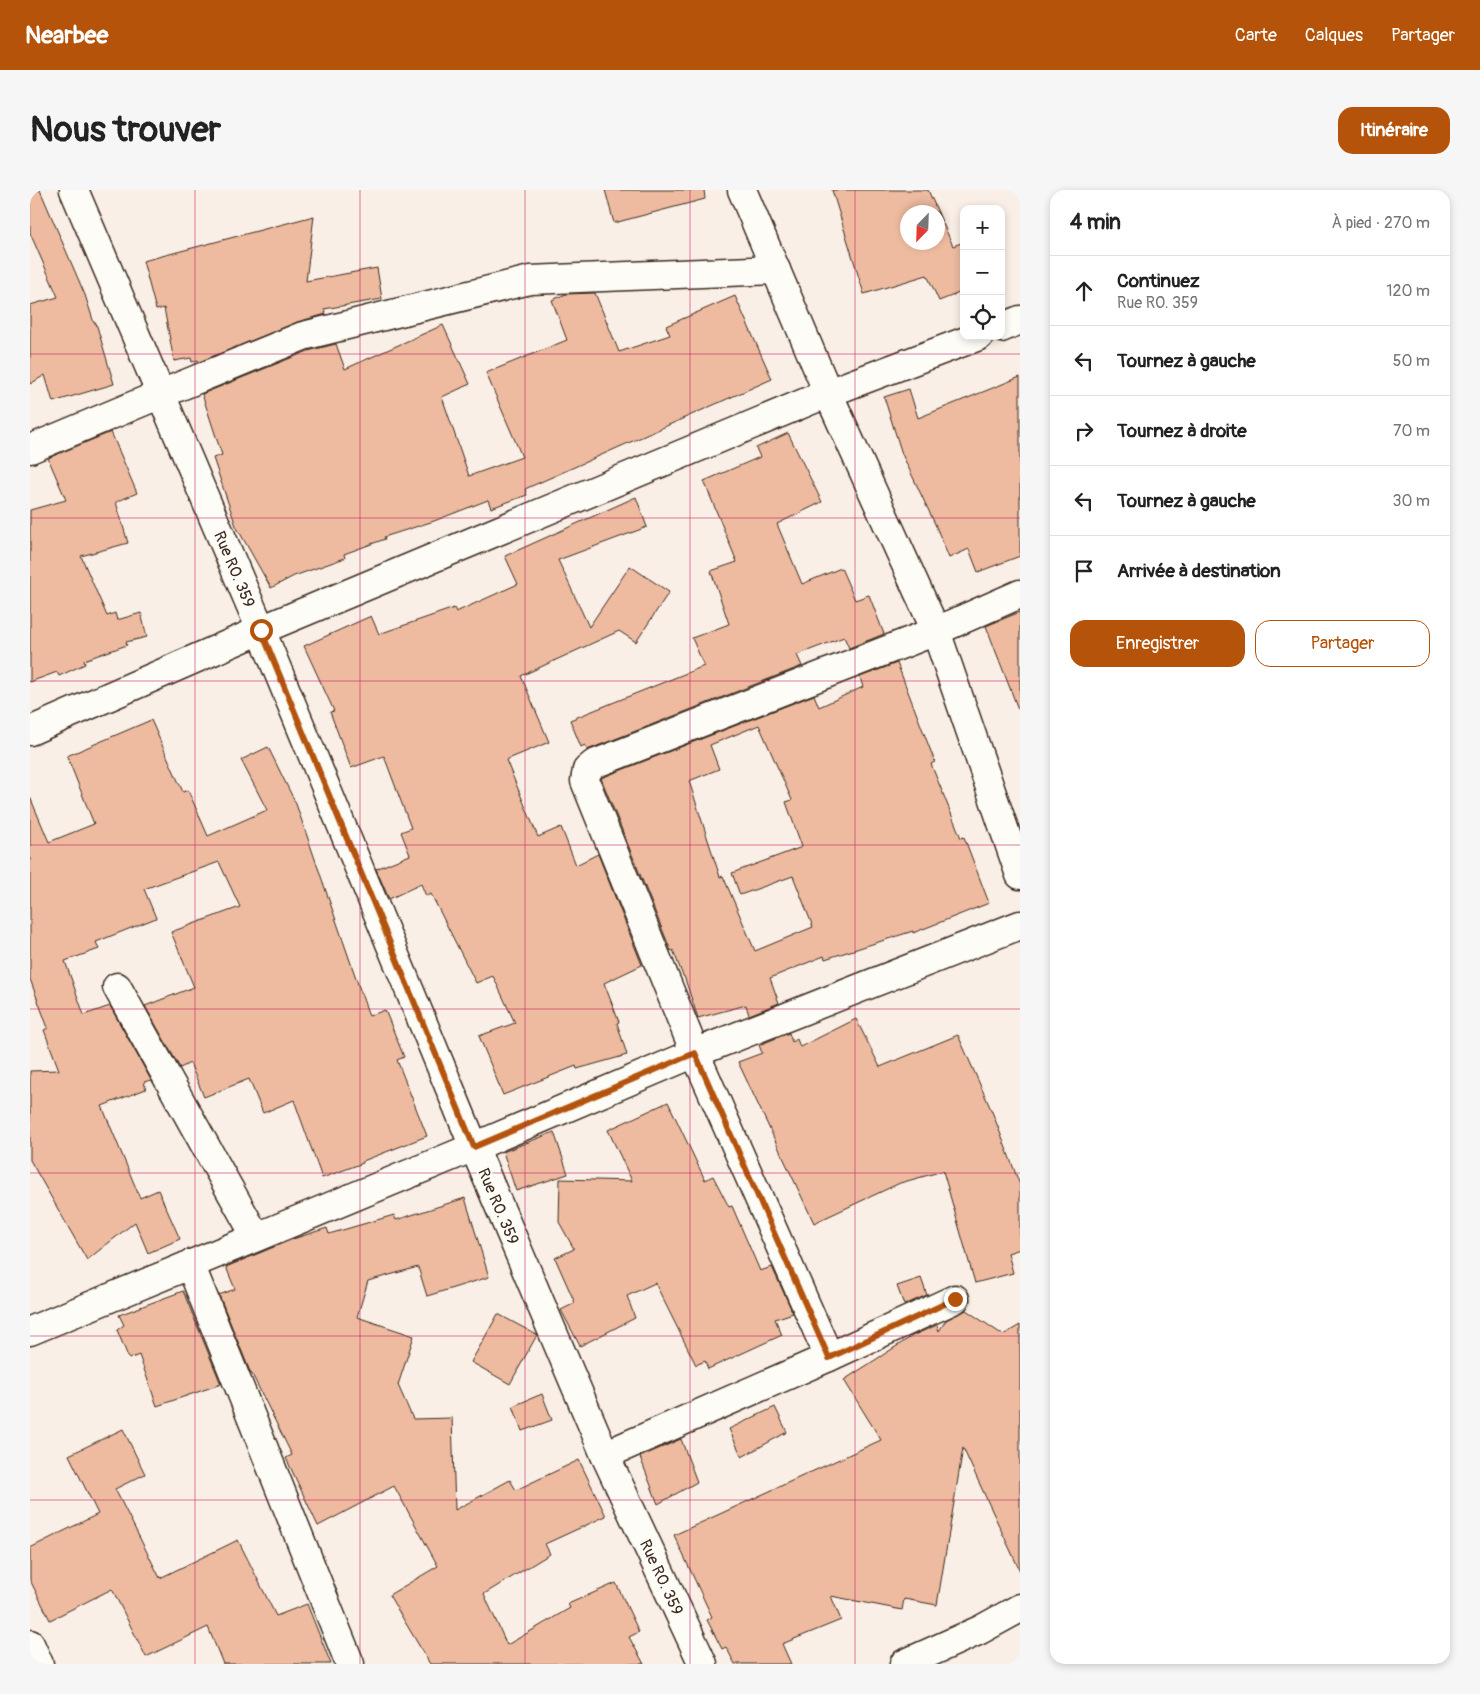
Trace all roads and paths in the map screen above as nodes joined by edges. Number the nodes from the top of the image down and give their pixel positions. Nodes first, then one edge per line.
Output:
1 (74, 190) edge
2 (742, 190) edge
3 (776, 270) junction
4 (972, 340) edge
5 (828, 393) junction
6 (161, 394) junction
7 (30, 449) edge
8 (1020, 594) edge
9 (261, 630) junction
10 (936, 631) junction
11 (30, 731) edge
12 (1020, 875) edge
13 (1020, 925) edge
14 (117, 986) dead end
15 (695, 1053) junction
16 (474, 1147) junction
17 (256, 1237) junction
18 (190, 1264) junction
19 (955, 1299) dead end
20 (30, 1330) edge
21 (829, 1358) junction
22 (605, 1455) junction
23 (1020, 1608) edge
24 (30, 1644) edge
25 (39, 1664) edge
26 (350, 1664) edge
27 (702, 1664) edge
28 (904, 1664) edge

1 - 6 street, Rue RO. 359
2 - 3 street
3 - 5 street
3 - 6 street
4 - 5 street
5 - 9 street
5 - 10 street
6 - 7 street
6 - 9 street, Rue RO. 359
8 - 10 street
9 - 11 street
9 - 16 street, Rue RO. 359
10 - 12 street
10 - 15 street
13 - 15 street
14 - 17 street
15 - 16 street
15 - 21 street
16 - 17 street
16 - 22 street, Rue RO. 359
17 - 18 street
18 - 20 street
18 - 26 street
19 - 21 street
21 - 22 street
22 - 27 street, Rue RO. 359
23 - 28 street
24 - 25 street

